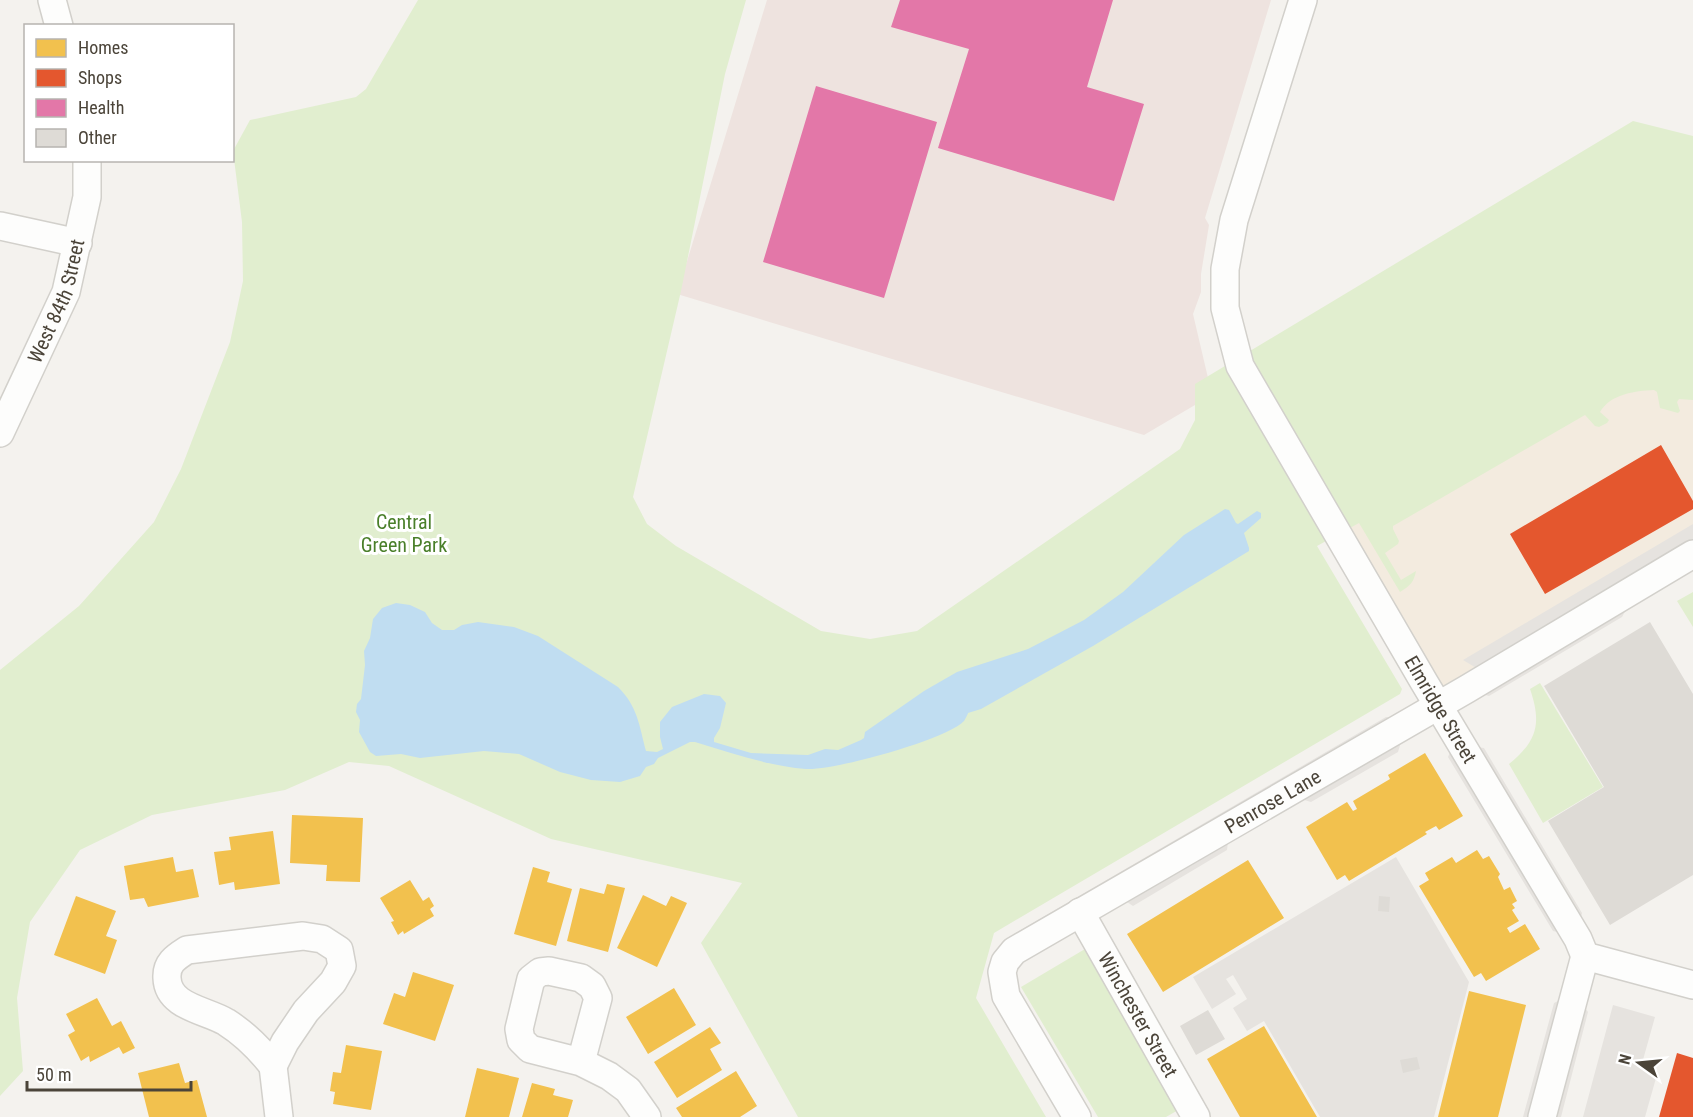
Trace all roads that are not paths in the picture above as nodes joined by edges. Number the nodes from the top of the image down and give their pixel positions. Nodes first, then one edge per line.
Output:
1 (52, 0) edge
2 (1303, 0) edge
3 (58, 24) edge
4 (87, 162) edge
5 (0, 226) edge
6 (78, 243) junction
7 (0, 433) edge
8 (1693, 554) edge
9 (1438, 706) junction
10 (1080, 912) junction
11 (1585, 956) junction
12 (1693, 985) edge
13 (581, 1062) dead end
14 (273, 1066) junction
15 (279, 1117) edge
16 (647, 1117) edge
17 (1077, 1117) edge
18 (1197, 1117) edge
19 (1542, 1117) edge

1 - 3 street
2 - 9 street, Elmridge Street
4 - 6 street, West 84th Street
5 - 6 street
6 - 7 street, West 84th Street
8 - 9 street, Penrose Lane
9 - 10 street, Penrose Lane
9 - 11 street, Elmridge Street
10 - 17 street, Penrose Lane
10 - 18 street, Winchester Street
11 - 12 street
11 - 19 street
13 - 16 street
14 - 14 street
14 - 15 street

